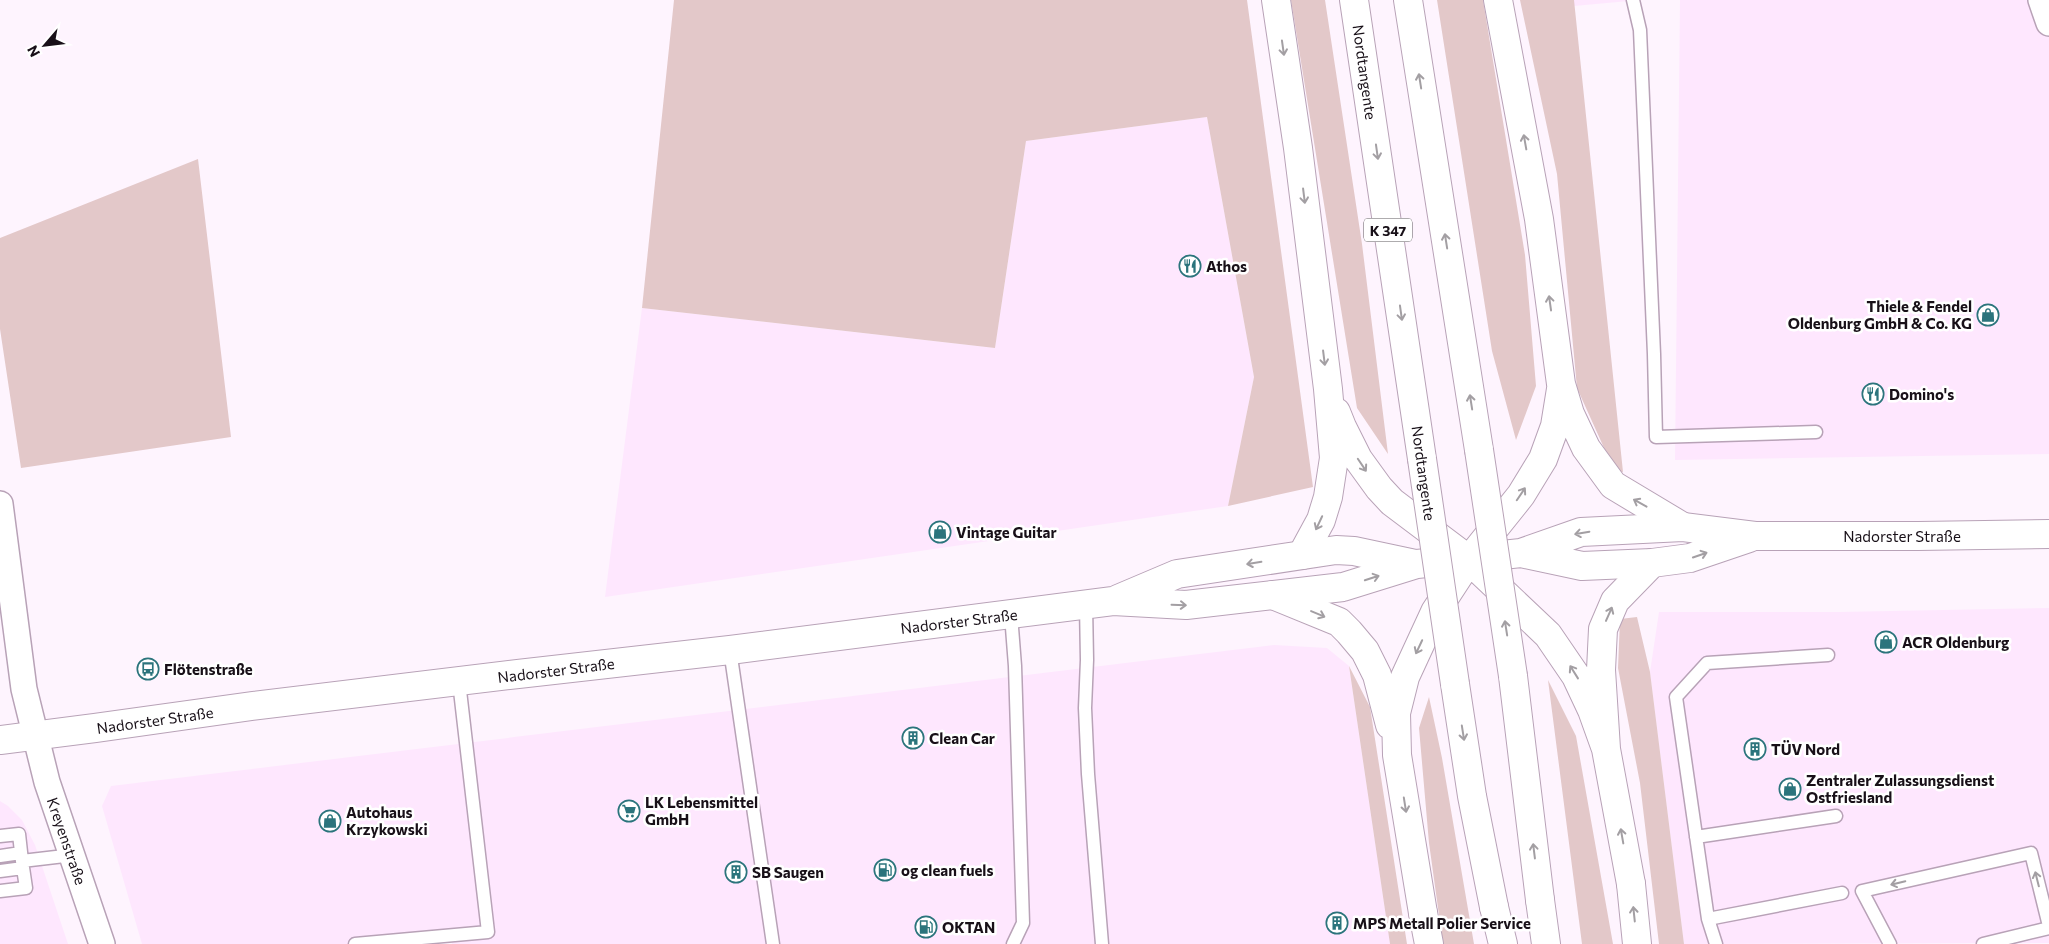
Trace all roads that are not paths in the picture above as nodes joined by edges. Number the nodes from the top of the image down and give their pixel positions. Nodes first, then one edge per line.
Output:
1 (1276, 0) edge
2 (1354, 0) edge
3 (1408, 0) edge
4 (1498, 0) edge
5 (1633, 0) edge
6 (2040, 0) edge
7 (2049, 23) edge
8 (1562, 384) junction
9 (1328, 389) junction
10 (1816, 432) dead end
11 (0, 504) edge
12 (1683, 527) junction
13 (2049, 534) edge
14 (1755, 536) junction
15 (1521, 553) junction
16 (1302, 555) junction
17 (1469, 560) junction
18 (1652, 563) junction
19 (1417, 564) junction
20 (1273, 595) junction
21 (1113, 601) junction
22 (1086, 605) junction
23 (1011, 615) junction
24 (730, 650) junction
25 (1828, 655) dead end
26 (459, 682) junction
27 (35, 736) junction
28 (0, 740) edge
29 (1606, 749) junction
30 (1397, 755) junction
31 (1836, 816) dead end
32 (0, 836) edge
33 (1696, 837) junction
34 (73, 855) junction
35 (0, 856) edge
36 (22, 861) junction
37 (0, 871) edge
38 (0, 891) edge
39 (1842, 893) dead end
40 (1708, 919) junction
41 (2049, 927) edge
42 (102, 944) edge
43 (355, 944) edge
44 (773, 944) edge
45 (1013, 944) edge
46 (1102, 944) edge
47 (1429, 944) edge
48 (1503, 944) edge
49 (1546, 944) edge
50 (1637, 944) edge
51 (1716, 944) edge
52 (1890, 944) edge
53 (1983, 944) edge

1 -> 9 main road
2 -> 48 main road, Nordtangente / K 347, bridge
49 -> 3 main road, bridge
8 -> 4 main road
5 - 10 lane
6 - 7 street
12 -> 8 main road
17 -> 8 main road
9 -> 16 main road
9 -> 17 main road
11 - 27 street
12 - 14 main road, Nadorster Straße
12 -> 15 main road, Nadorster Straße
13 - 14 main road, Nadorster Straße
18 -> 14 main road, Nadorster Straße
15 - 17 main road, Nadorster Straße
15 - 18 main road, Nadorster Straße
16 - 19 main road, Nadorster Straße
16 -> 21 main road, Nadorster Straße
17 - 19 main road, Nadorster Straße
29 -> 17 main road
17 -> 30 main road
29 -> 18 main road
20 -> 19 main road, Nadorster Straße
21 -> 20 main road, Nadorster Straße
20 -> 30 main road
21 - 22 main road, Nadorster Straße
22 - 23 main road, Nadorster Straße
22 - 46 lane
23 - 24 main road, Nadorster Straße
23 - 45 lane
24 - 26 main road, Nadorster Straße
24 - 44 lane
25 - 33 lane
26 - 27 main road, Nadorster Straße
26 - 43 lane
27 - 28 main road, Nadorster Straße
27 - 34 street, Kreyenstraße
50 -> 29 main road
30 -> 47 main road
31 - 33 lane
32 - 36 lane
33 - 40 lane
34 - 36 lane
34 - 42 street, Kreyenstraße
35 - 36 lane
36 - 37 lane
36 - 38 lane
39 - 40 lane
40 - 51 lane
41 -> 52 lane
41 - 53 lane

